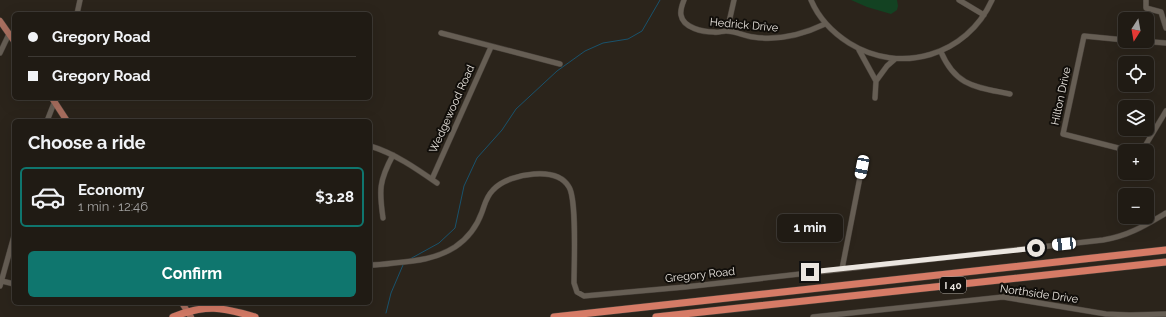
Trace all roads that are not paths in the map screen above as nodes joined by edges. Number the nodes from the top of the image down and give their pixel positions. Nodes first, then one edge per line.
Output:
1 (80, 0) edge
2 (684, 0) edge
3 (734, 0) edge
4 (811, 0) edge
5 (959, 0) edge
6 (992, 0) edge
7 (1146, 0) edge
8 (77, 12) edge
9 (984, 15) junction
10 (0, 21) edge
11 (825, 24) junction
12 (1166, 28) edge
13 (727, 31) junction
14 (9, 34) junction
15 (441, 34) dead end
16 (12, 38) edge
17 (1118, 39) edge
18 (1154, 42) edge
19 (1166, 43) edge
20 (491, 47) junction
21 (859, 49) junction
22 (941, 52) junction
23 (0, 53) edge
24 (895, 59) junction
25 (560, 64) dead end
26 (876, 81) junction
27 (1010, 94) dead end
28 (875, 98) dead end
29 (54, 100) edge
30 (55, 100) edge
31 (1166, 111) edge
32 (48, 119) edge
33 (65, 119) edge
34 (1146, 144) edge
35 (372, 147) edge
36 (1118, 148) edge
37 (393, 155) junction
38 (862, 167) dead end
39 (432, 179) junction
40 (437, 183) dead end
41 (1166, 213) edge
42 (383, 218) dead end
43 (12, 244) edge
44 (1166, 250) edge
45 (1166, 262) edge
46 (372, 265) edge
47 (842, 269) junction
48 (2, 281) junction
49 (12, 284) edge
50 (0, 286) edge
51 (183, 305) edge
52 (1164, 313) edge
53 (189, 314) edge
54 (173, 317) edge
55 (255, 317) edge
56 (554, 317) edge
57 (656, 317) edge
58 (813, 317) edge

1 - 8 street
2 - 13 street, Hedrick Drive
3 - 13 street
4 - 11 street
5 - 9 street
6 - 9 street
7 - 12 street
9 - 22 street
10 - 14 main road
11 - 13 street, Hedrick Drive
11 - 21 street
14 - 16 main road
14 - 23 street
15 - 20 street
17 - 36 street, Hilton Drive
18 - 19 street
20 - 25 street
20 - 39 street, Wedgewood Road
21 - 24 street
21 - 26 street
22 - 24 street
22 - 27 street
24 - 26 street
26 - 28 street
29 - 32 street
30 - 33 main road
31 - 34 street
35 - 37 street
37 - 39 street
37 - 42 street
38 - 47 street
39 - 40 street
41 - 47 street, Gregory Road
43 - 48 street
44 - 56 highway, I 40
45 - 57 highway, I 40
46 - 47 street, Gregory Road
48 - 49 street
48 - 50 street
51 - 53 main road
52 - 58 street, Northside Drive
53 - 54 highway
53 - 55 highway

